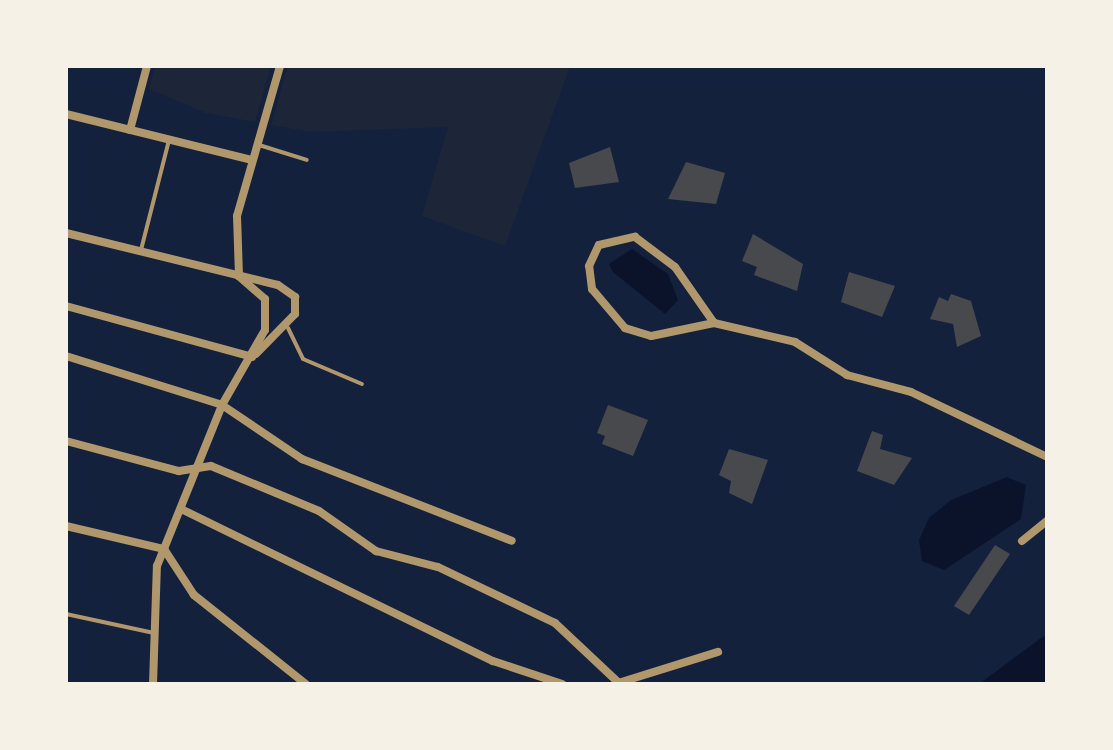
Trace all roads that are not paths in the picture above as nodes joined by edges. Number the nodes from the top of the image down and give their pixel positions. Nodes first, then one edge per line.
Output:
1 (147, 66) edge
2 (280, 66) edge
3 (66, 114) edge
4 (130, 130) junction
5 (169, 140) junction
6 (257, 144) junction
7 (252, 160) junction
8 (307, 160) dead end
9 (66, 233) edge
10 (141, 253) junction
11 (239, 276) junction
12 (66, 306) edge
13 (714, 323) junction
14 (288, 328) junction
15 (66, 356) edge
16 (252, 357) junction
17 (362, 384) dead end
18 (222, 405) junction
19 (66, 441) edge
20 (1047, 457) edge
21 (196, 470) junction
22 (181, 509) junction
23 (1047, 521) edge
24 (66, 526) edge
25 (512, 541) dead end
26 (1022, 541) dead end
27 (164, 549) junction
28 (66, 614) edge
29 (154, 633) junction
30 (718, 652) dead end
31 (617, 683) edge
32 (153, 684) edge
33 (306, 684) edge
34 (562, 684) edge

1 - 4 street
2 - 6 street
3 - 4 street
4 - 5 street
5 - 7 street
5 - 10 lane
6 - 7 street
6 - 8 lane
7 - 11 street
9 - 10 street
10 - 11 street
11 - 14 street
11 - 16 street
12 - 16 street
13 - 13 street
13 - 20 street
14 - 16 street
14 - 17 lane
15 - 18 street
16 - 18 street
18 - 21 street
18 - 25 street
19 - 21 street
21 - 22 street
21 - 31 street
22 - 27 street
22 - 34 street
23 - 26 street
24 - 27 street
27 - 29 street
27 - 33 street
28 - 29 lane
29 - 32 street
30 - 31 street

